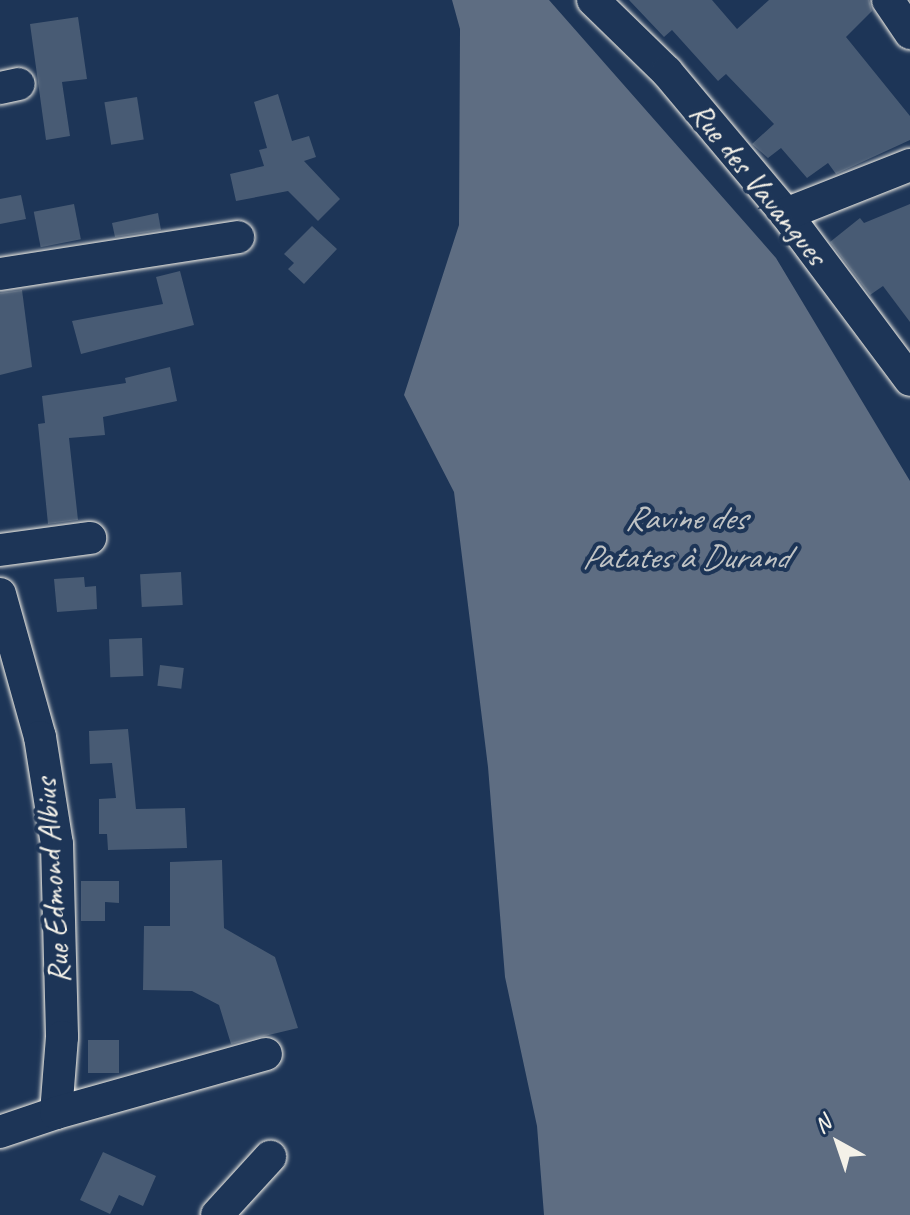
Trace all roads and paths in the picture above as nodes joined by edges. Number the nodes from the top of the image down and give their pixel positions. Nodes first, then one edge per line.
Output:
1 (593, 0) edge
2 (888, 0) edge
3 (910, 33) edge
4 (910, 165) edge
5 (786, 214) junction
6 (238, 237) dead end
7 (0, 274) edge
8 (910, 380) edge
9 (90, 538) dead end
10 (0, 550) edge
11 (0, 594) edge
12 (266, 1054) dead end
13 (56, 1113) junction
14 (0, 1132) edge
15 (270, 1157) dead end
16 (217, 1215) edge

1 - 5 street, Rue des Vavangues
2 - 3 street
4 - 5 street
5 - 8 street, Rue des Vavangues
6 - 7 street
9 - 10 street
11 - 13 street, Rue Edmond Albius
12 - 13 street
13 - 14 street
15 - 16 street

